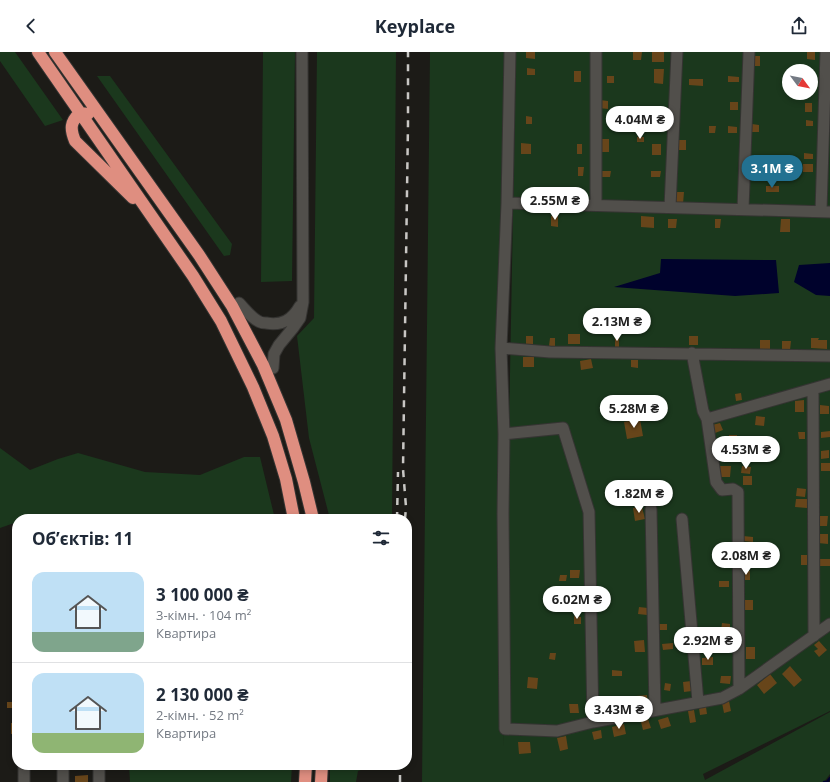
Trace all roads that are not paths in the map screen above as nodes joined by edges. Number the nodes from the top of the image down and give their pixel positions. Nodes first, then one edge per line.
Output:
1 (38, 52) edge
2 (55, 52) edge
3 (60, 52) edge
4 (302, 52) edge
5 (510, 52) edge
6 (596, 52) edge
7 (677, 52) edge
8 (749, 52) edge
9 (826, 52) edge
10 (75, 81) junction
11 (80, 114) junction
12 (107, 126) junction
13 (507, 203) junction
14 (596, 205) junction
15 (670, 207) junction
16 (743, 209) junction
17 (826, 212) edge
18 (152, 216) junction
19 (199, 254) junction
20 (302, 302) junction
21 (239, 303) junction
22 (501, 348) junction
23 (692, 353) junction
24 (830, 356) edge
25 (273, 368) junction
26 (830, 384) edge
27 (813, 390) junction
28 (707, 419) junction
29 (286, 420) junction
30 (504, 434) junction
31 (651, 509) dead end
32 (293, 514) edge
33 (312, 514) edge
34 (682, 519) dead end
35 (830, 624) edge
36 (814, 636) junction
37 (739, 689) junction
38 (698, 702) junction
39 (655, 710) junction
40 (593, 722) junction
41 (24, 770) edge
42 (63, 770) edge
43 (98, 770) edge
44 (306, 770) edge
45 (322, 770) edge
46 (24, 782) edge
47 (63, 782) edge
48 (99, 782) edge
49 (305, 782) edge
50 (321, 782) edge

1 - 11 highway
2 - 10 highway
3 - 10 street
4 - 20 street
5 - 13 street
6 - 14 street
7 - 15 street
8 - 16 street
9 - 17 street
10 - 12 highway
11 - 12 highway
11 - 18 highway
11 - 18 highway
12 - 19 highway
13 - 14 street
13 - 22 street
14 - 15 street
15 - 16 street
16 - 17 street
18 - 32 highway
19 - 21 highway
19 - 29 highway
20 - 21 street
20 - 25 street
21 - 25 highway
22 - 23 street
22 - 30 street
23 - 24 street
23 - 28 street
25 - 29 highway
26 - 27 street
27 - 28 street
27 - 36 street
28 - 37 street
29 - 33 highway
30 - 40 street
30 - 40 street
31 - 39 street
34 - 38 street
35 - 36 street
36 - 37 street
37 - 38 street
38 - 39 street
39 - 40 street
41 - 46 street
42 - 47 street
43 - 48 street
44 - 49 highway
45 - 50 highway

